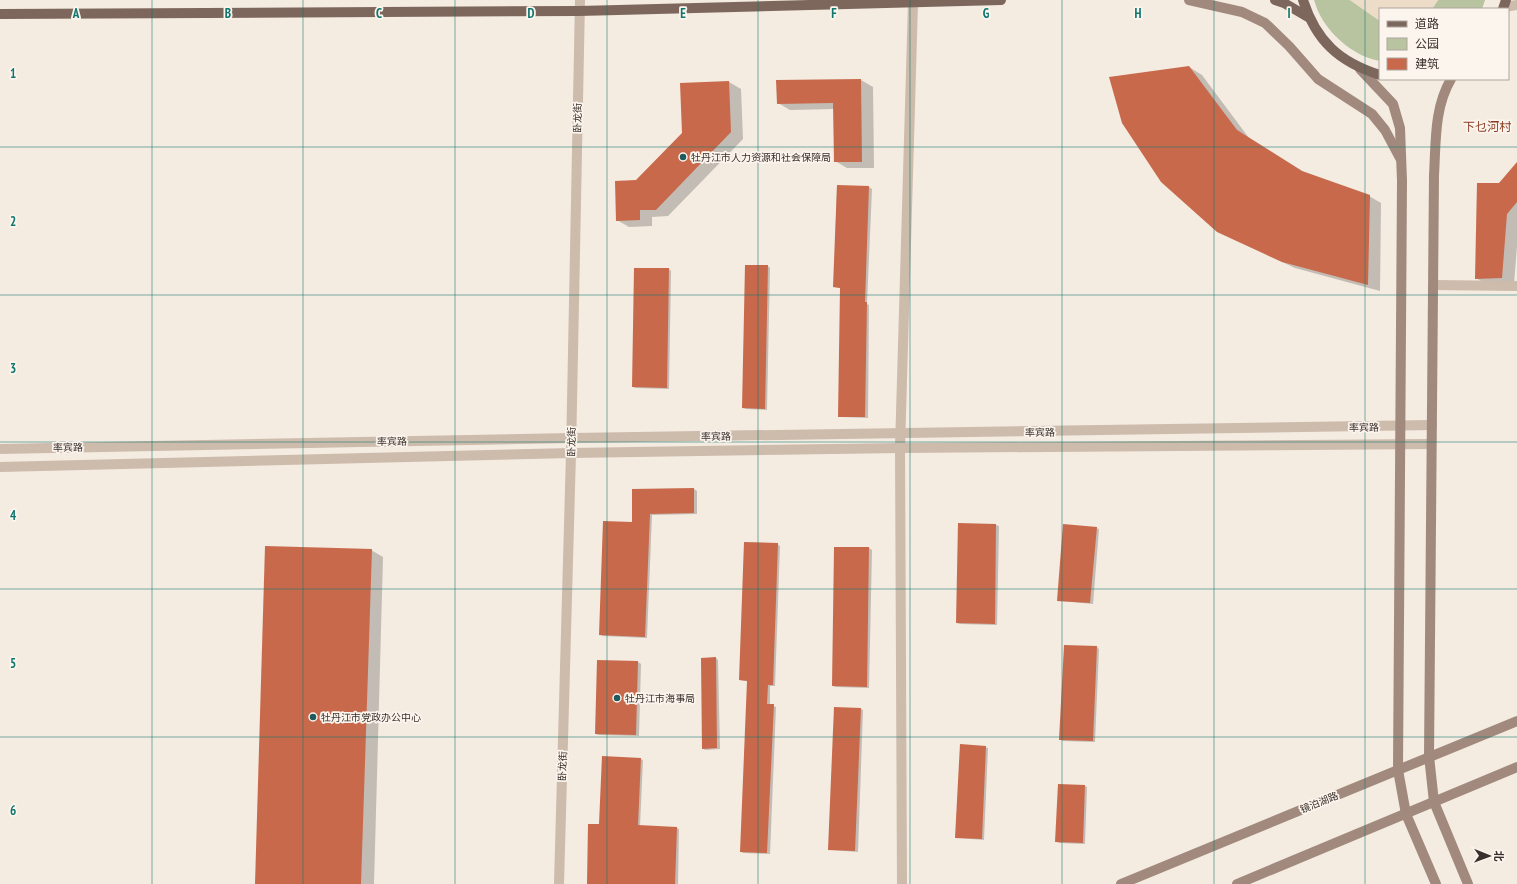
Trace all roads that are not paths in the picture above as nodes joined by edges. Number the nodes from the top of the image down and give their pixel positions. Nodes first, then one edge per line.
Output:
1 (580, 0) edge
2 (1001, 0) edge
3 (1189, 0) edge
4 (1275, 0) edge
5 (1303, 0) edge
6 (913, 3) junction
7 (1504, 5) edge
8 (1517, 5) edge
9 (579, 11) junction
10 (0, 14) edge
11 (1308, 17) junction
12 (1360, 69) junction
13 (1379, 75) edge
14 (1450, 80) edge
15 (1401, 160) junction
16 (1433, 285) junction
17 (1517, 286) edge
18 (1432, 425) junction
19 (1401, 426) junction
20 (901, 434) junction
21 (572, 438) junction
22 (1400, 444) junction
23 (1431, 444) junction
24 (900, 448) junction
25 (0, 449) edge
26 (571, 453) junction
27 (0, 467) edge
28 (1517, 721) edge
29 (1429, 756) junction
30 (1517, 767) edge
31 (1398, 770) junction
32 (1434, 802) junction
33 (1406, 814) junction
34 (559, 884) edge
35 (902, 884) edge
36 (1121, 884) edge
37 (1236, 884) edge
38 (1436, 884) edge
39 (1468, 884) edge

1 - 9 street, 卧龙街
2 - 6 main road
3 - 15 main road
4 - 11 main road
5 - 11 main road
6 - 9 main road
6 - 20 street
7 - 8 street
9 - 10 main road
9 - 21 street, 卧龙街
11 - 12 main road
12 - 13 main road
12 - 15 main road
14 - 16 main road
15 - 19 main road
16 - 17 street
16 - 18 main road
18 - 19 street, 率宾路
18 - 23 main road
19 - 20 street, 率宾路
19 - 22 main road
20 - 21 street, 率宾路
20 - 24 street
21 - 25 street, 率宾路
21 - 26 street, 卧龙街
22 - 23 street, 率宾路
22 - 24 street, 率宾路
22 - 31 main road
23 - 29 main road
24 - 26 street, 率宾路
24 - 35 street
26 - 27 street, 率宾路
26 - 34 street, 卧龙街
28 - 29 main road, 镜泊湖路
29 - 31 main road, 镜泊湖路
29 - 32 main road
30 - 32 main road
31 - 33 main road
31 - 36 main road, 镜泊湖路
32 - 33 main road
32 - 39 main road
33 - 37 main road
33 - 38 main road

